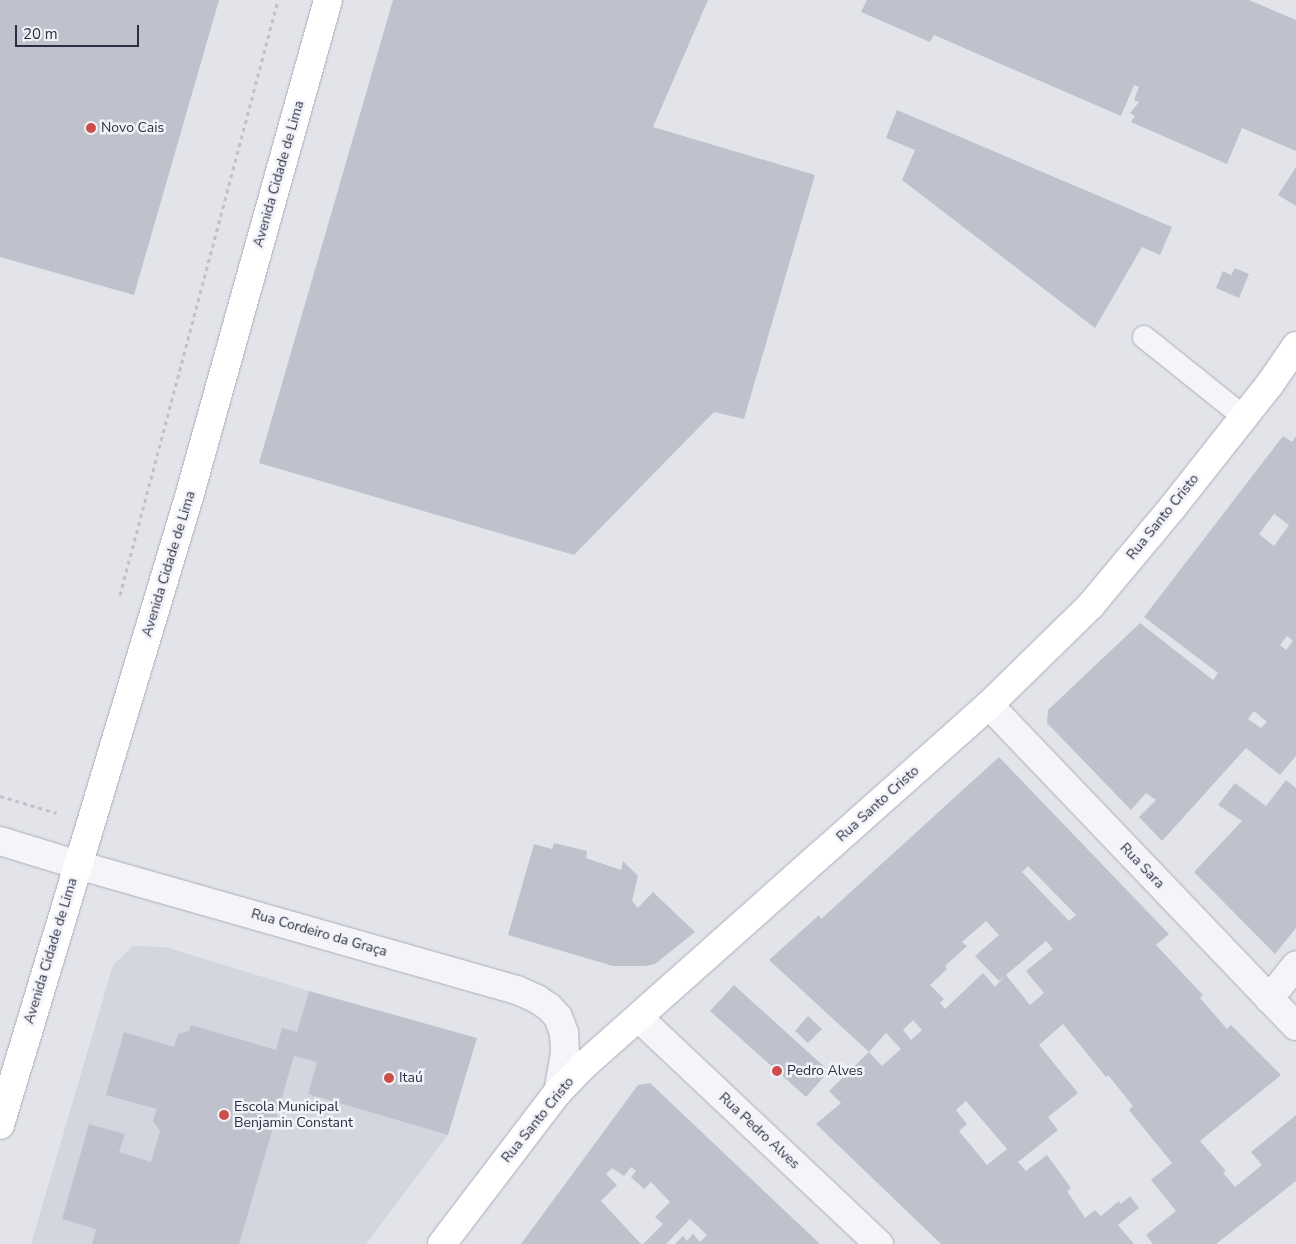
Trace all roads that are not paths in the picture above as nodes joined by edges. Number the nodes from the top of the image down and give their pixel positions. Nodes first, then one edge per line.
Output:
1 (328, 0) edge
2 (1144, 337) dead end
3 (1296, 346) edge
4 (1244, 417) junction
5 (989, 705) junction
6 (0, 841) edge
7 (78, 864) junction
8 (1296, 965) edge
9 (1269, 999) junction
10 (639, 1018) junction
11 (1296, 1026) edge
12 (558, 1092) junction
13 (0, 1125) edge
14 (442, 1244) edge
15 (879, 1244) edge

1 - 7 main road, Avenida Cidade de Lima
2 - 4 lane
3 - 4 main road, Rua Santo Cristo
4 - 5 main road, Rua Santo Cristo
5 - 9 street, Rua Sara
5 - 10 main road, Rua Santo Cristo
6 - 7 street, Rua Cordeiro da Graça
7 - 12 street, Rua Cordeiro da Graça
7 - 13 main road, Avenida Cidade de Lima
8 - 9 street
9 - 11 street, Rua Sara
10 - 12 main road, Rua Santo Cristo
10 - 15 street, Rua Pedro Alves
12 - 14 main road, Rua Santo Cristo

